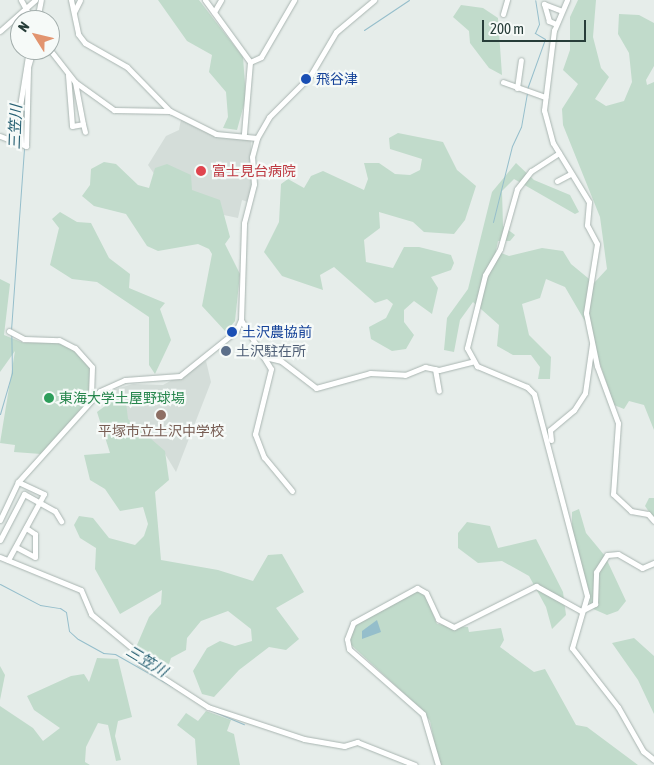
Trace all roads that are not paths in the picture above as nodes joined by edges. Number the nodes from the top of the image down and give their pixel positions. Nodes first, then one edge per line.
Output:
1 (21, 0) edge
2 (35, 0) edge
3 (71, 0) edge
4 (80, 0) edge
5 (205, 0) edge
6 (221, 0) edge
7 (294, 0) edge
8 (374, 0) edge
9 (506, 0) edge
10 (567, 0) edge
11 (25, 8) junction
12 (562, 11) junction
13 (74, 12) junction
14 (214, 12) junction
15 (503, 14) dead end
16 (556, 24) junction
17 (0, 31) edge
18 (27, 60) edge
19 (30, 60) edge
20 (57, 60) edge
21 (521, 60) dead end
22 (250, 62) junction
23 (68, 75) junction
24 (75, 82) junction
25 (502, 82) dead end
26 (517, 88) junction
27 (544, 97) junction
28 (162, 104) junction
29 (159, 111) junction
30 (170, 111) junction
31 (83, 124) junction
32 (85, 132) dead end
33 (244, 134) junction
34 (0, 136) edge
35 (257, 138) junction
36 (24, 145) junction
37 (559, 153) junction
38 (570, 174) junction
39 (557, 181) dead end
40 (241, 320) junction
41 (11, 333) dead end
42 (592, 342) junction
43 (265, 357) junction
44 (472, 362) junction
45 (435, 369) junction
46 (439, 391) dead end
47 (92, 400) junction
48 (550, 448) junction
49 (18, 482) junction
50 (292, 491) dead end
51 (39, 503) junction
52 (0, 520) edge
53 (61, 521) dead end
54 (654, 521) edge
55 (26, 528) junction
56 (0, 540) edge
57 (16, 547) junction
58 (0, 557) edge
59 (8, 560) junction
60 (654, 563) edge
61 (584, 610) junction
62 (654, 760) edge
63 (415, 765) edge
64 (438, 765) edge

1 - 11 street
2 - 11 street
3 - 13 street
4 - 13 street
5 - 14 street
6 - 14 street
7 - 22 street
8 - 35 street
9 - 15 street
10 - 12 street
11 - 17 street
12 - 16 street
12 - 16 street
13 - 28 street
14 - 22 street
16 - 27 street
18 - 36 street
19 - 36 street
20 - 23 street
21 - 26 street
22 - 33 street
23 - 24 street
23 - 31 street
24 - 29 street
24 - 31 street
25 - 26 street
26 - 27 street
27 - 37 street
28 - 29 street
28 - 30 street
29 - 30 street
30 - 33 street
31 - 32 street
33 - 35 street
34 - 36 street
35 - 40 street
37 - 38 street
37 - 44 street
38 - 39 street
38 - 42 street
40 - 43 street
40 - 47 street
41 - 47 street
42 - 48 street
42 - 54 street
43 - 45 street
43 - 50 street
44 - 45 street
44 - 48 street
45 - 46 street
47 - 49 street
48 - 61 street
49 - 51 street
49 - 52 street
51 - 53 street
51 - 55 street
51 - 56 street
55 - 57 street
55 - 57 street
57 - 59 street
58 - 59 street
59 - 63 street
60 - 61 street
61 - 62 street
61 - 64 street

